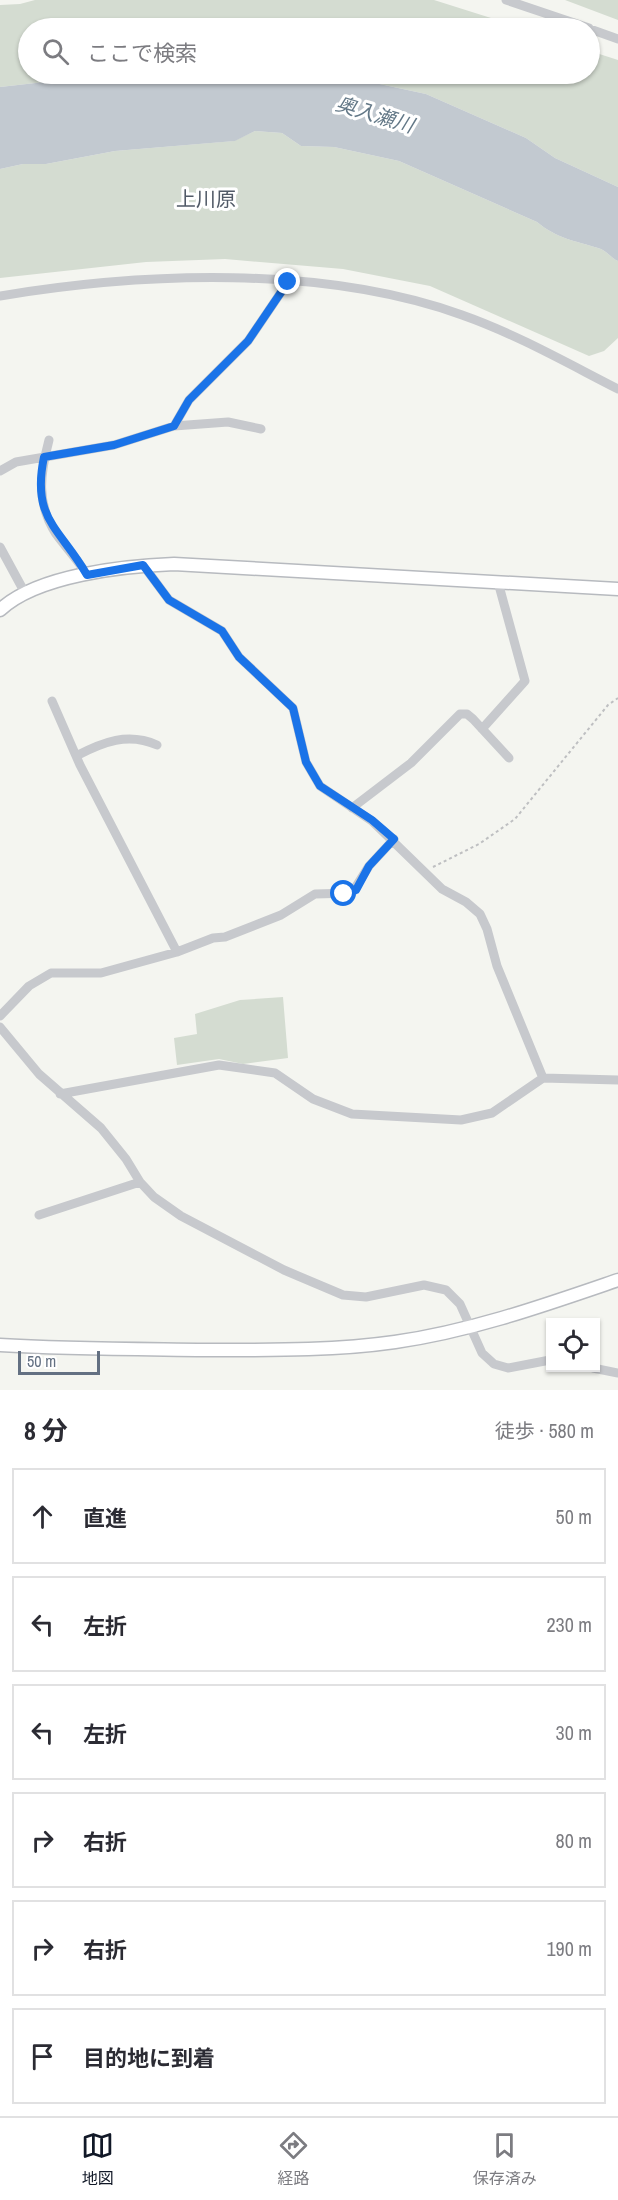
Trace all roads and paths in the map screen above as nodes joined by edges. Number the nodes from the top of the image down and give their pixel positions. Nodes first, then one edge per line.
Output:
1 (506, 0) edge
2 (558, 18) edge
3 (600, 33) edge
4 (618, 39) edge
5 (288, 282) junction
6 (0, 296) edge
7 (618, 388) edge
8 (174, 426) junction
9 (261, 429) dead end
10 (49, 441) dead end
11 (44, 457) junction
12 (0, 471) edge
13 (0, 547) edge
14 (143, 565) junction
15 (87, 575) junction
16 (498, 582) junction
17 (618, 589) edge
18 (25, 592) junction
19 (0, 610) edge
20 (618, 698) edge
21 (52, 701) dead end
22 (482, 729) junction
23 (157, 746) dead end
24 (76, 756) junction
25 (509, 758) dead end
26 (352, 808) junction
27 (394, 839) junction
28 (425, 872) junction
29 (177, 952) junction
30 (0, 1016) edge
31 (0, 1027) edge
32 (543, 1078) junction
33 (618, 1080) edge
34 (60, 1094) junction
35 (140, 1182) junction
36 (39, 1215) dead end
37 (618, 1280) edge
38 (469, 1327) junction
39 (0, 1345) edge
40 (546, 1361) edge
41 (600, 1369) edge
42 (618, 1373) edge

1 - 2 street
3 - 4 street
5 - 6 street
5 - 7 street
5 - 8 street
8 - 9 street
8 - 11 street
10 - 11 street
11 - 12 street
11 - 15 street
13 - 18 street
14 - 15 street
14 - 16 street
14 - 26 street
15 - 18 street
16 - 17 street
16 - 22 street
18 - 19 street
20 - 28 path
21 - 24 street
22 - 25 street
22 - 26 street
23 - 24 street
24 - 29 street
26 - 27 street
27 - 28 street
27 - 29 street
28 - 32 street
29 - 30 street
31 - 34 street
32 - 33 street
32 - 34 street
34 - 35 street
35 - 36 street
35 - 38 street
37 - 38 street
38 - 39 street
38 - 40 street
41 - 42 street

